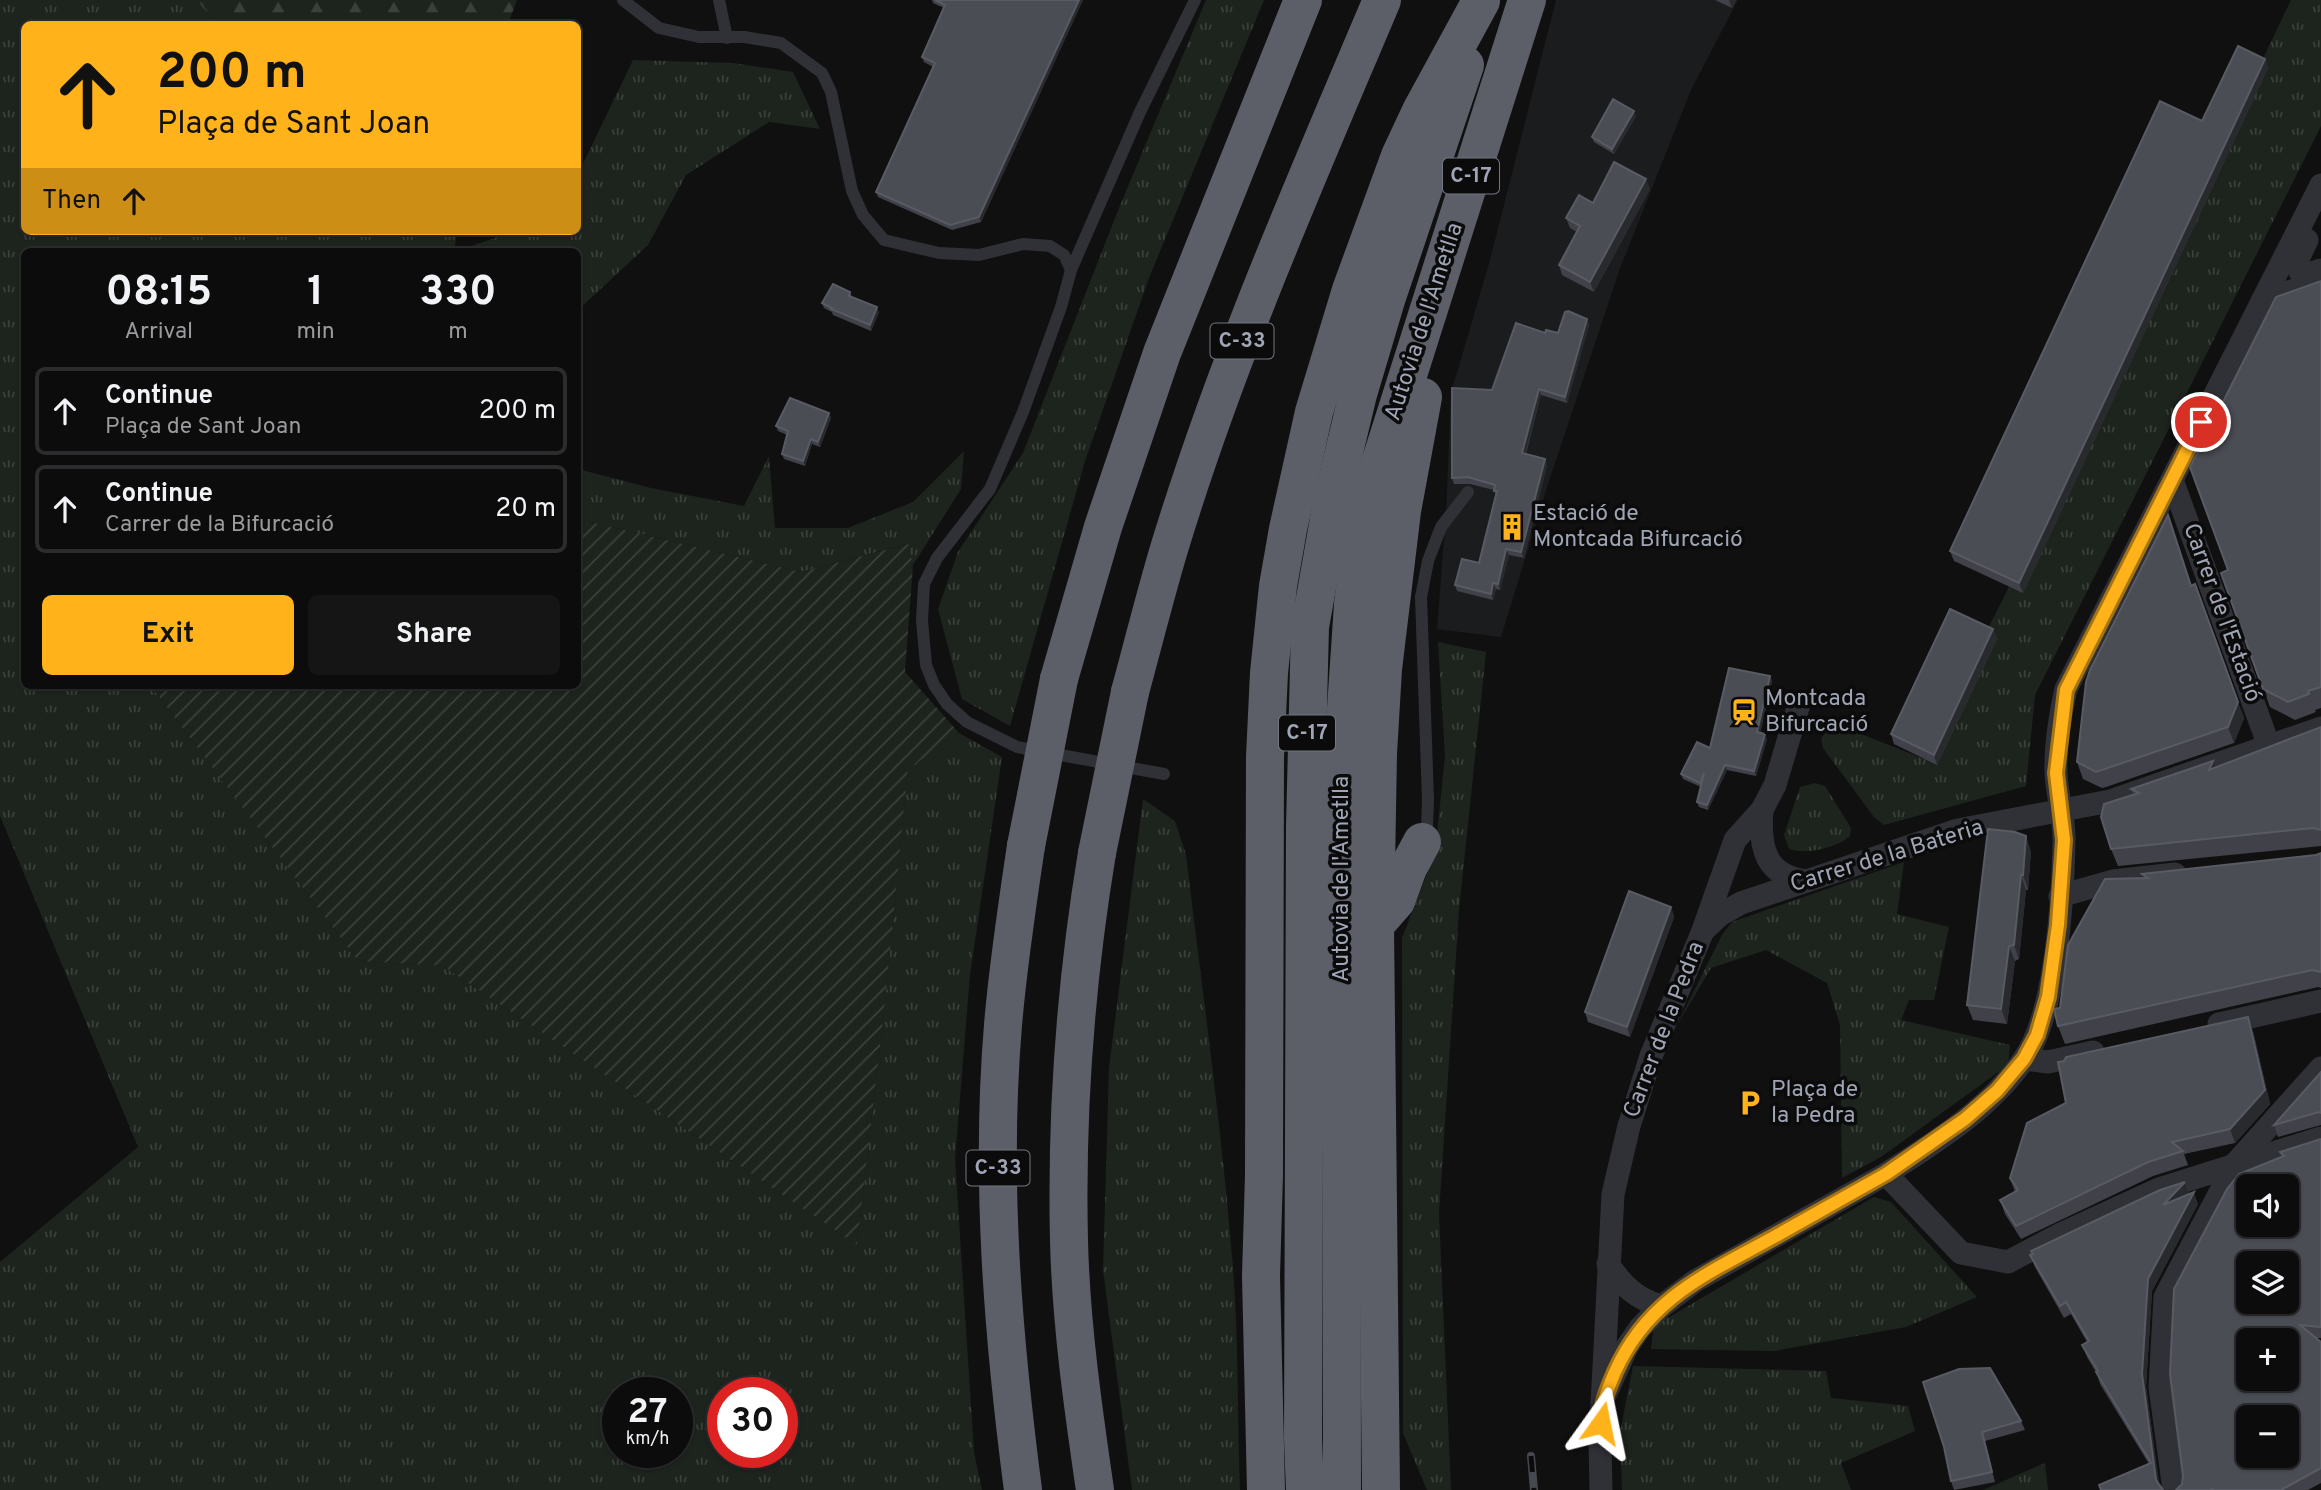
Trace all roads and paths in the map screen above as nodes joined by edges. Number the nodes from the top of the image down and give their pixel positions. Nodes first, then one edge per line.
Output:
1 (623, 0) edge
2 (719, 0) edge
3 (1195, 0) edge
4 (1303, 0) edge
5 (1382, 0) edge
6 (1481, 0) edge
7 (1527, 0) edge
8 (727, 38) junction
9 (2321, 185) edge
10 (2321, 212) edge
11 (1070, 270) junction
12 (2321, 270) edge
13 (2321, 281) edge
14 (2262, 301) junction
15 (1419, 343) junction
16 (2172, 480) junction
17 (1468, 492) dead end
18 (1799, 704) dead end
19 (2321, 728) edge
20 (2269, 746) junction
21 (1164, 774) dead end
22 (1762, 810) junction
23 (2061, 811) junction
24 (1376, 840) junction
25 (1422, 842) junction
26 (2196, 872) edge
27 (1807, 881) junction
28 (2060, 896) junction
29 (1375, 925) junction
30 (1702, 933) junction
31 (2321, 1001) edge
32 (2198, 1028) edge
33 (2116, 1047) edge
34 (2024, 1059) junction
35 (2321, 1068) edge
36 (2321, 1138) edge
37 (2235, 1164) junction
38 (1886, 1174) junction
39 (1608, 1264) junction
40 (1662, 1306) junction
41 (1605, 1323) junction
42 (1627, 1347) junction
43 (1602, 1402) junction
44 (1023, 1490) edge
45 (1095, 1490) edge
46 (1266, 1490) edge
47 (1305, 1490) edge
48 (1342, 1490) edge
49 (1381, 1490) edge
50 (1601, 1490) edge
51 (2174, 1490) edge

1 - 8 lane
2 - 8 lane
3 - 11 lane
4 - 44 highway, C-33, bridge
5 - 45 highway, C-33, bridge
6 - 46 highway
6 - 47 highway, Autovia de l'Ametlla / C-17
7 - 15 highway, Autovia de l'Ametlla / C-17
8 - 11 lane
9 - 14 street
10 - 12 street
11 - 21 lane
13 - 14 street
14 - 16 street
15 - 24 highway
15 - 48 highway, Autovia de l'Ametlla / C-17
16 - 20 street, Carrer de l'Estació
16 - 23 street
17 - 25 lane
18 - 22 street, Carrer de la Pedra
19 - 20 street, Carrer de la Bateria
20 - 23 street, Carrer de la Bateria
22 - 27 street, Carrer de la Pedra
22 - 30 street, Carrer de la Pedra
23 - 27 street, Carrer de la Bateria
23 - 28 street
24 - 25 highway
24 - 29 highway
25 - 29 highway
26 - 28 street
27 - 30 street, Carrer de la Bateria
28 - 34 street
29 - 49 highway
30 - 39 street, Carrer de la Pedra
31 - 32 street
33 - 34 street
34 - 38 street
35 - 37 street
36 - 37 street
37 - 38 street
37 - 51 street
38 - 40 street
39 - 40 street
39 - 41 street, Carrer de la Pedra
40 - 42 street
41 - 42 street
41 - 43 street, Carrer de la Pedra
42 - 43 street
43 - 50 street, Carrer de la Pedra

